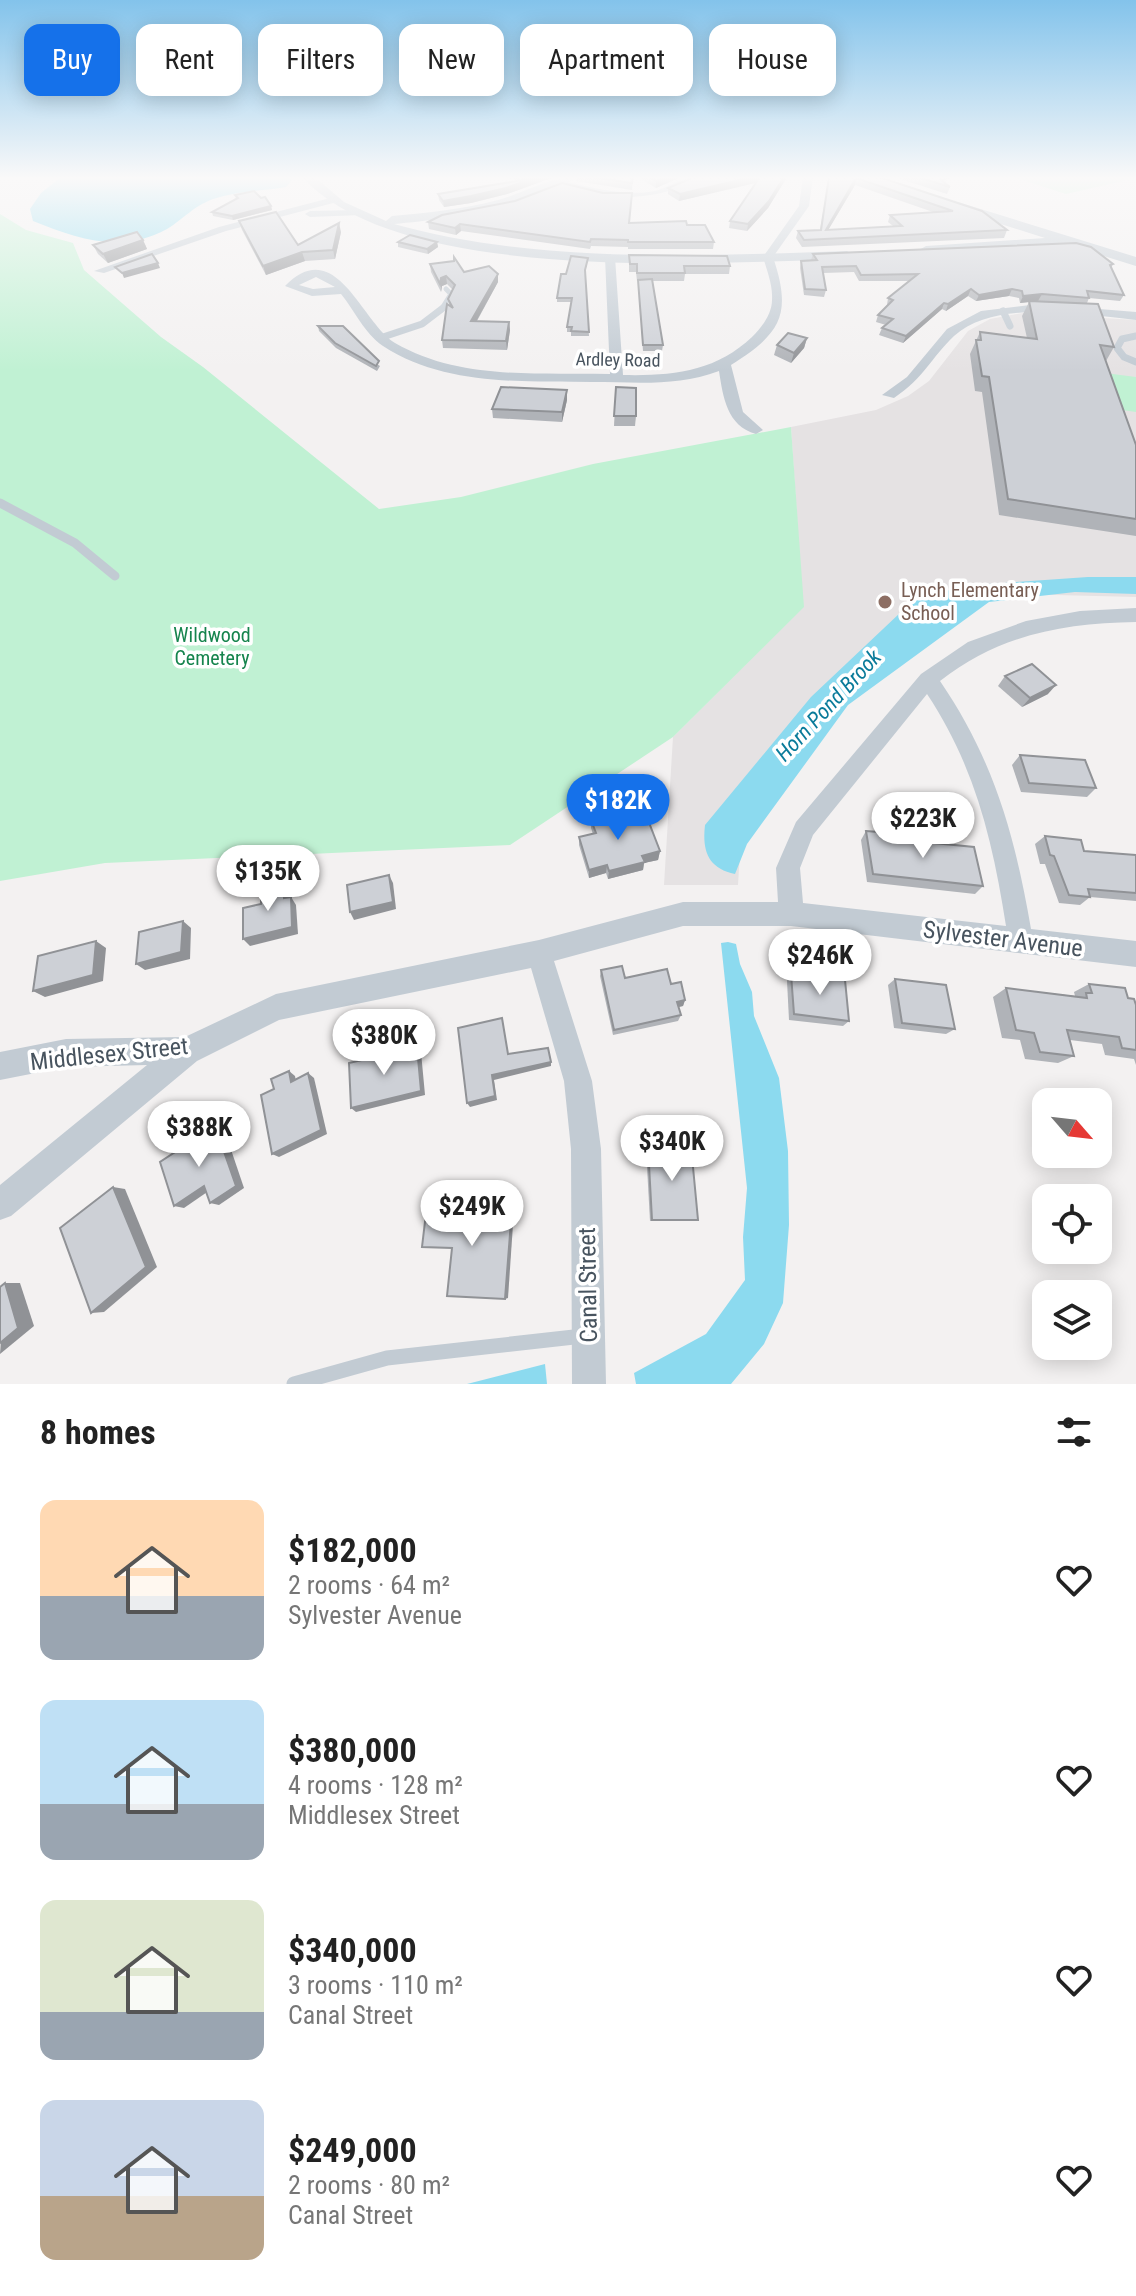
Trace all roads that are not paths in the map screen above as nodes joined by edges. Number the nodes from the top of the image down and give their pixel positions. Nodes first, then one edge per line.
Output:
1 (186, 242) edge
2 (455, 242) edge
3 (779, 242) edge
4 (1054, 242) edge
5 (1064, 242) edge
6 (904, 252) edge
7 (861, 255) edge
8 (610, 257) junction
9 (768, 257) junction
10 (1136, 262) edge
11 (100, 271) dead end
12 (446, 289) edge
13 (343, 290) dead end
14 (1003, 311) junction
15 (1136, 316) edge
16 (1010, 326) dead end
17 (1136, 336) edge
18 (382, 340) junction
19 (1136, 362) edge
20 (724, 364) junction
21 (617, 379) junction
22 (889, 395) dead end
23 (756, 430) dead end
24 (0, 503) edge
25 (115, 576) dead end
26 (1136, 615) edge
27 (928, 679) junction
28 (791, 914) junction
29 (1021, 942) junction
30 (539, 953) junction
31 (1136, 954) edge
32 (187, 1051) junction
33 (0, 1066) edge
34 (0, 1205) edge
35 (589, 1336) junction
36 (294, 1384) edge
37 (589, 1384) edge

1 - 11 street
2 - 8 street
3 - 9 street
4 - 6 street
5 - 10 street
7 - 9 street
8 - 9 street
8 - 21 street
9 - 20 street, Ardley Road
12 - 18 lane
13 - 18 street
14 - 15 street
14 - 16 lane
14 - 22 street
17 - 19 lane
18 - 21 street, Ardley Road
20 - 21 street, Ardley Road
20 - 23 street
24 - 25 lane
26 - 27 street
27 - 28 street
27 - 29 street
28 - 29 street, Sylvester Avenue
28 - 30 street, Sylvester Avenue
29 - 31 street, Sylvester Avenue
30 - 32 street, Middlesex Street
30 - 35 street, Canal Street
32 - 33 street, Middlesex Street
32 - 34 street
35 - 36 lane
35 - 37 street, Canal Street

